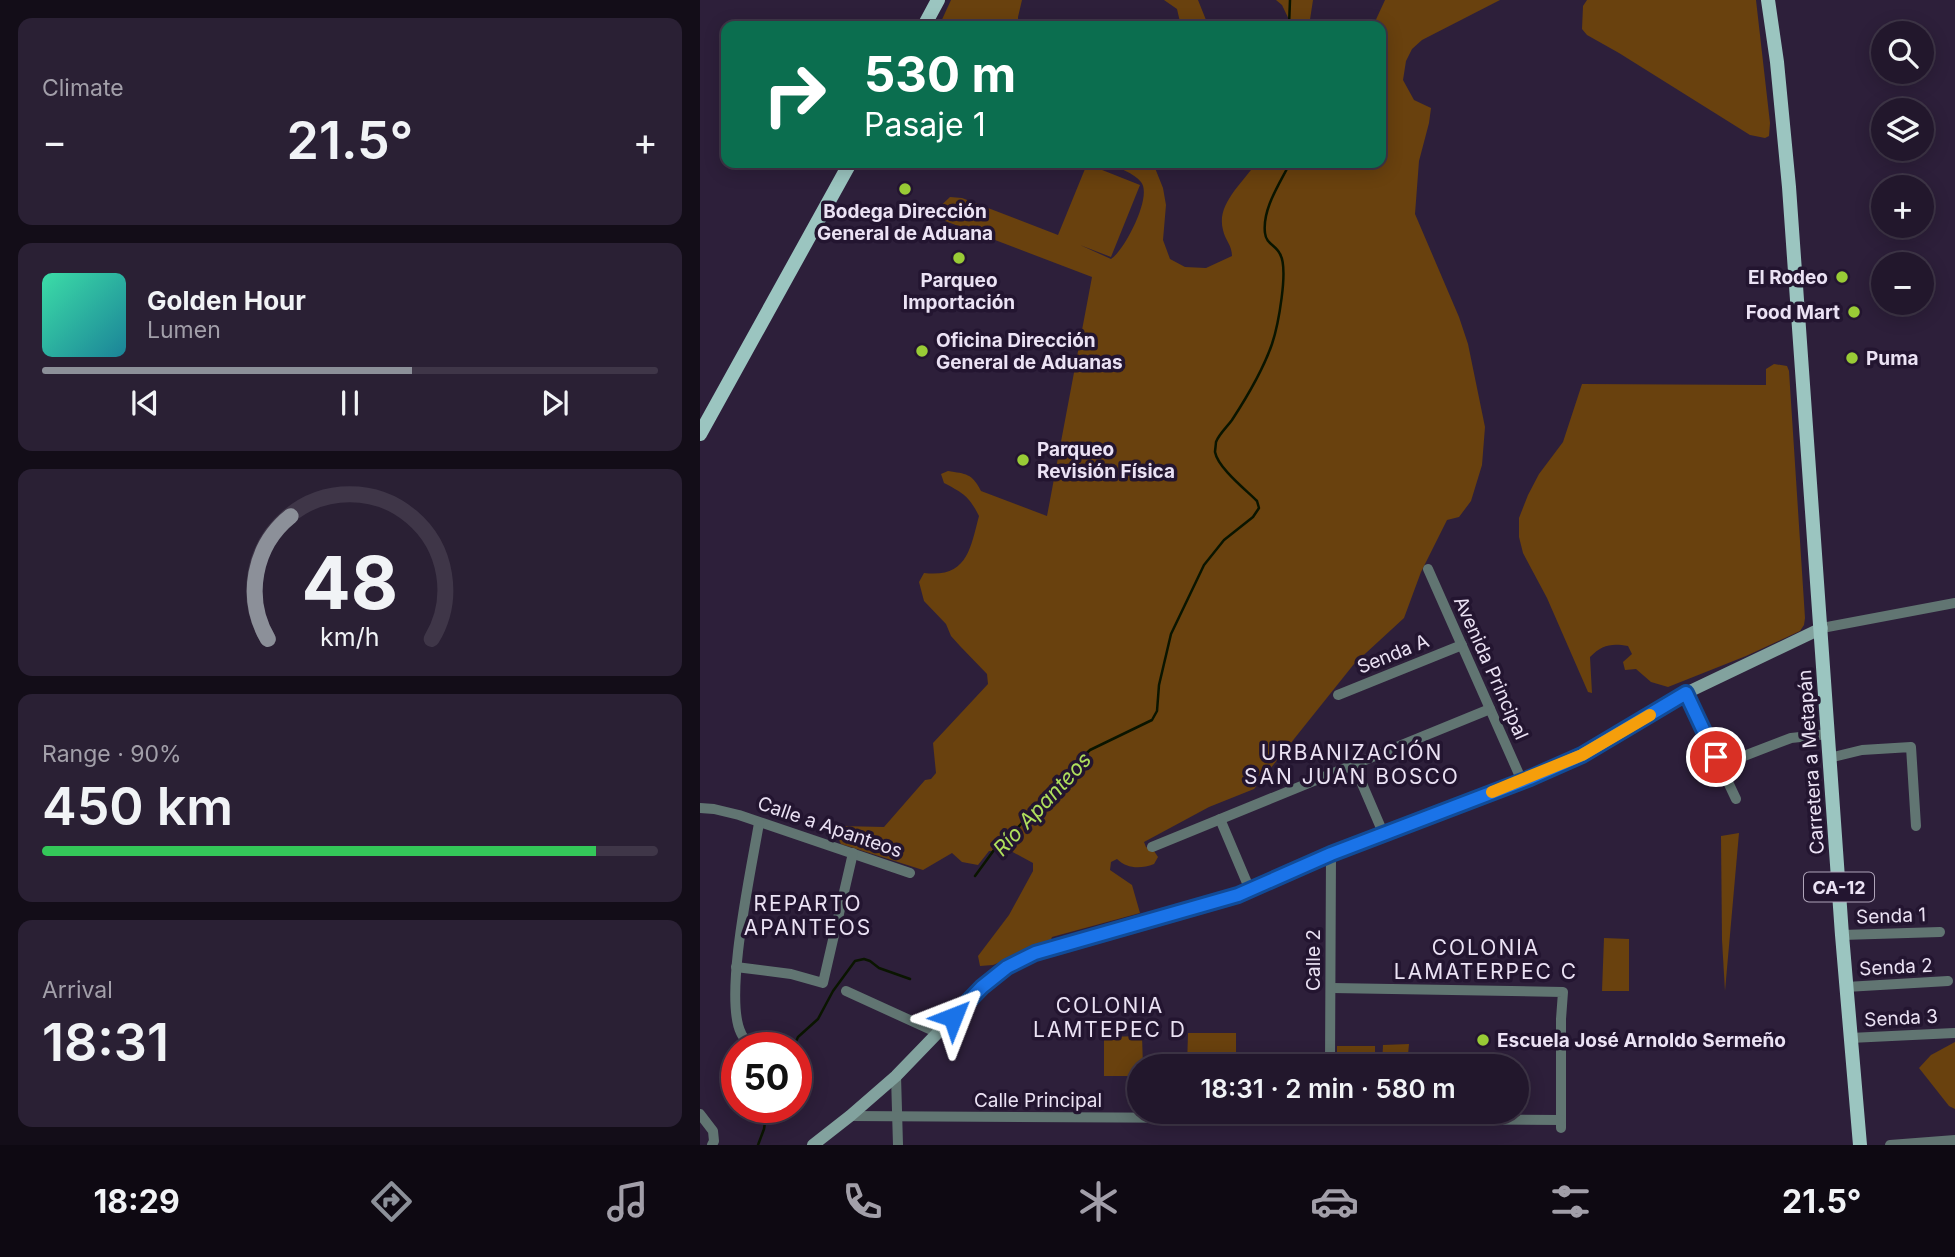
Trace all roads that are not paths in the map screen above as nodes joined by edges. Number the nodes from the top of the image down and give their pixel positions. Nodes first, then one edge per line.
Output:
1 (938, 0) edge
2 (1768, 0) edge
3 (927, 21) edge
4 (847, 168) edge
5 (700, 434) edge
6 (1428, 569) dead end
7 (1955, 603) edge
8 (1822, 628) junction
9 (1462, 645) junction
10 (1686, 693) junction
11 (1338, 695) dead end
12 (1490, 709) junction
13 (1828, 734) junction
14 (1744, 756) dead end
15 (1829, 758) junction
16 (1354, 765) junction
17 (1522, 781) junction
18 (1736, 799) dead end
19 (700, 808) edge
20 (1220, 820) junction
21 (759, 822) junction
22 (1916, 826) dead end
23 (1384, 835) junction
24 (1152, 847) dead end
25 (853, 853) junction
26 (1331, 854) junction
27 (910, 873) dead end
28 (1250, 890) junction
29 (1940, 932) dead end
30 (1842, 935) junction
31 (736, 967) junction
32 (1948, 981) dead end
33 (1846, 987) junction
34 (1332, 988) junction
35 (846, 991) dead end
36 (740, 1032) edge
37 (938, 1032) junction
38 (1954, 1033) edge
39 (1850, 1038) junction
40 (1330, 1054) edge
41 (896, 1076) junction
42 (700, 1114) edge
43 (850, 1116) junction
44 (1127, 1116) edge
45 (898, 1117) junction
46 (1529, 1123) edge
47 (1955, 1140) edge
48 (713, 1143) edge
49 (813, 1145) edge
50 (898, 1145) edge
51 (1860, 1145) edge
52 (1890, 1145) edge

1 - 3 main road
2 - 8 main road, CA-12
4 - 5 main road
6 - 9 street, Avenida Principal
7 - 8 street
8 - 10 main road
8 - 13 main road, Carretera a Metapán / CA-12
9 - 11 street, Senda A
9 - 12 street, Avenida Principal
10 - 17 main road
10 - 18 street
12 - 16 street
12 - 17 street, Avenida Principal
13 - 14 street
13 - 15 main road, Carretera a Metapán / CA-12
15 - 22 street
15 - 30 main road, Carretera a Metapán / CA-12
16 - 20 street
16 - 23 street
17 - 23 main road
19 - 21 street, Calle a Apanteos
20 - 24 street
20 - 28 street
21 - 25 street, Calle a Apanteos
21 - 31 street
23 - 26 main road
25 - 27 street, Calle a Apanteos
25 - 31 street
26 - 28 main road
26 - 34 street, Calle 2
28 - 37 main road
29 - 30 street, Senda 1
30 - 33 main road, Carretera a Metapán / CA-12
31 - 36 street
32 - 33 street, Senda 2
33 - 39 main road, Carretera a Metapán / CA-12
34 - 40 street, Calle 2
34 - 46 street, Calle Principal
35 - 37 street
37 - 41 main road
38 - 39 street, Senda 3
39 - 51 main road, Carretera a Metapán / CA-12
41 - 43 main road
41 - 45 street
42 - 48 street
43 - 45 street, Calle Principal
43 - 49 main road
44 - 45 street, Calle Principal
45 - 50 street
47 - 52 street

